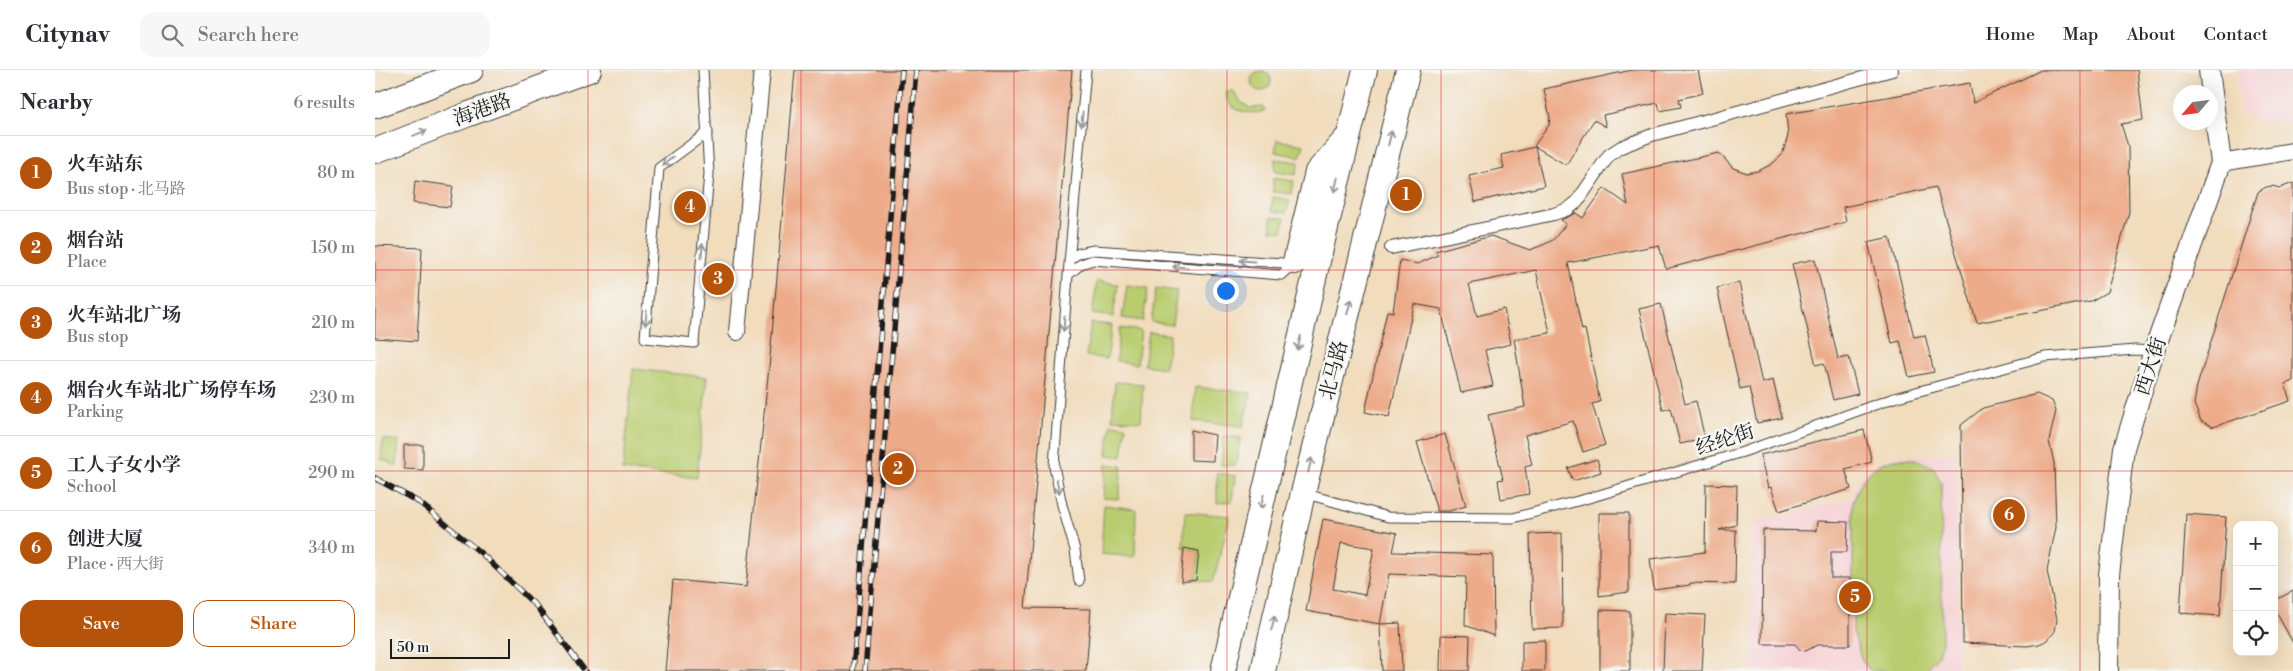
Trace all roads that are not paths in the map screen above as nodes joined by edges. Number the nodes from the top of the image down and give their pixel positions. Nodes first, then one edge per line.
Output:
1 (471, 70) edge
2 (589, 70) edge
3 (703, 70) edge
4 (762, 70) edge
5 (1086, 70) edge
6 (1365, 70) edge
7 (1408, 70) edge
8 (1892, 70) edge
9 (2209, 70) edge
10 (375, 106) edge
11 (708, 132) junction
12 (1347, 136) junction
13 (375, 151) edge
14 (2293, 151) edge
15 (2221, 163) junction
16 (1391, 248) dead end
17 (1069, 260) junction
18 (1295, 262) junction
19 (1068, 275) junction
20 (737, 332) dead end
21 (2154, 351) junction
22 (1303, 493) junction
23 (1079, 582) dead end
24 (1223, 671) edge
25 (1263, 671) edge
26 (2108, 671) edge

1 - 10 main road, 海港路
13 -> 2 main road, 海港路
3 - 11 lane
4 - 20 street
5 -> 17 lane
6 - 12 main road, 北马路
22 -> 7 main road, 北马路
8 - 16 street
9 - 15 street, 西大街
11 -> 11 lane
12 - 18 main road
12 -> 24 main road, 北马路
14 - 15 street
15 - 21 street, 西大街
18 -> 17 lane
17 - 19 lane
18 -> 19 lane
19 -> 23 lane
21 - 22 lane, 经纶街
21 - 26 street, 西大街
25 -> 22 main road, 北马路

